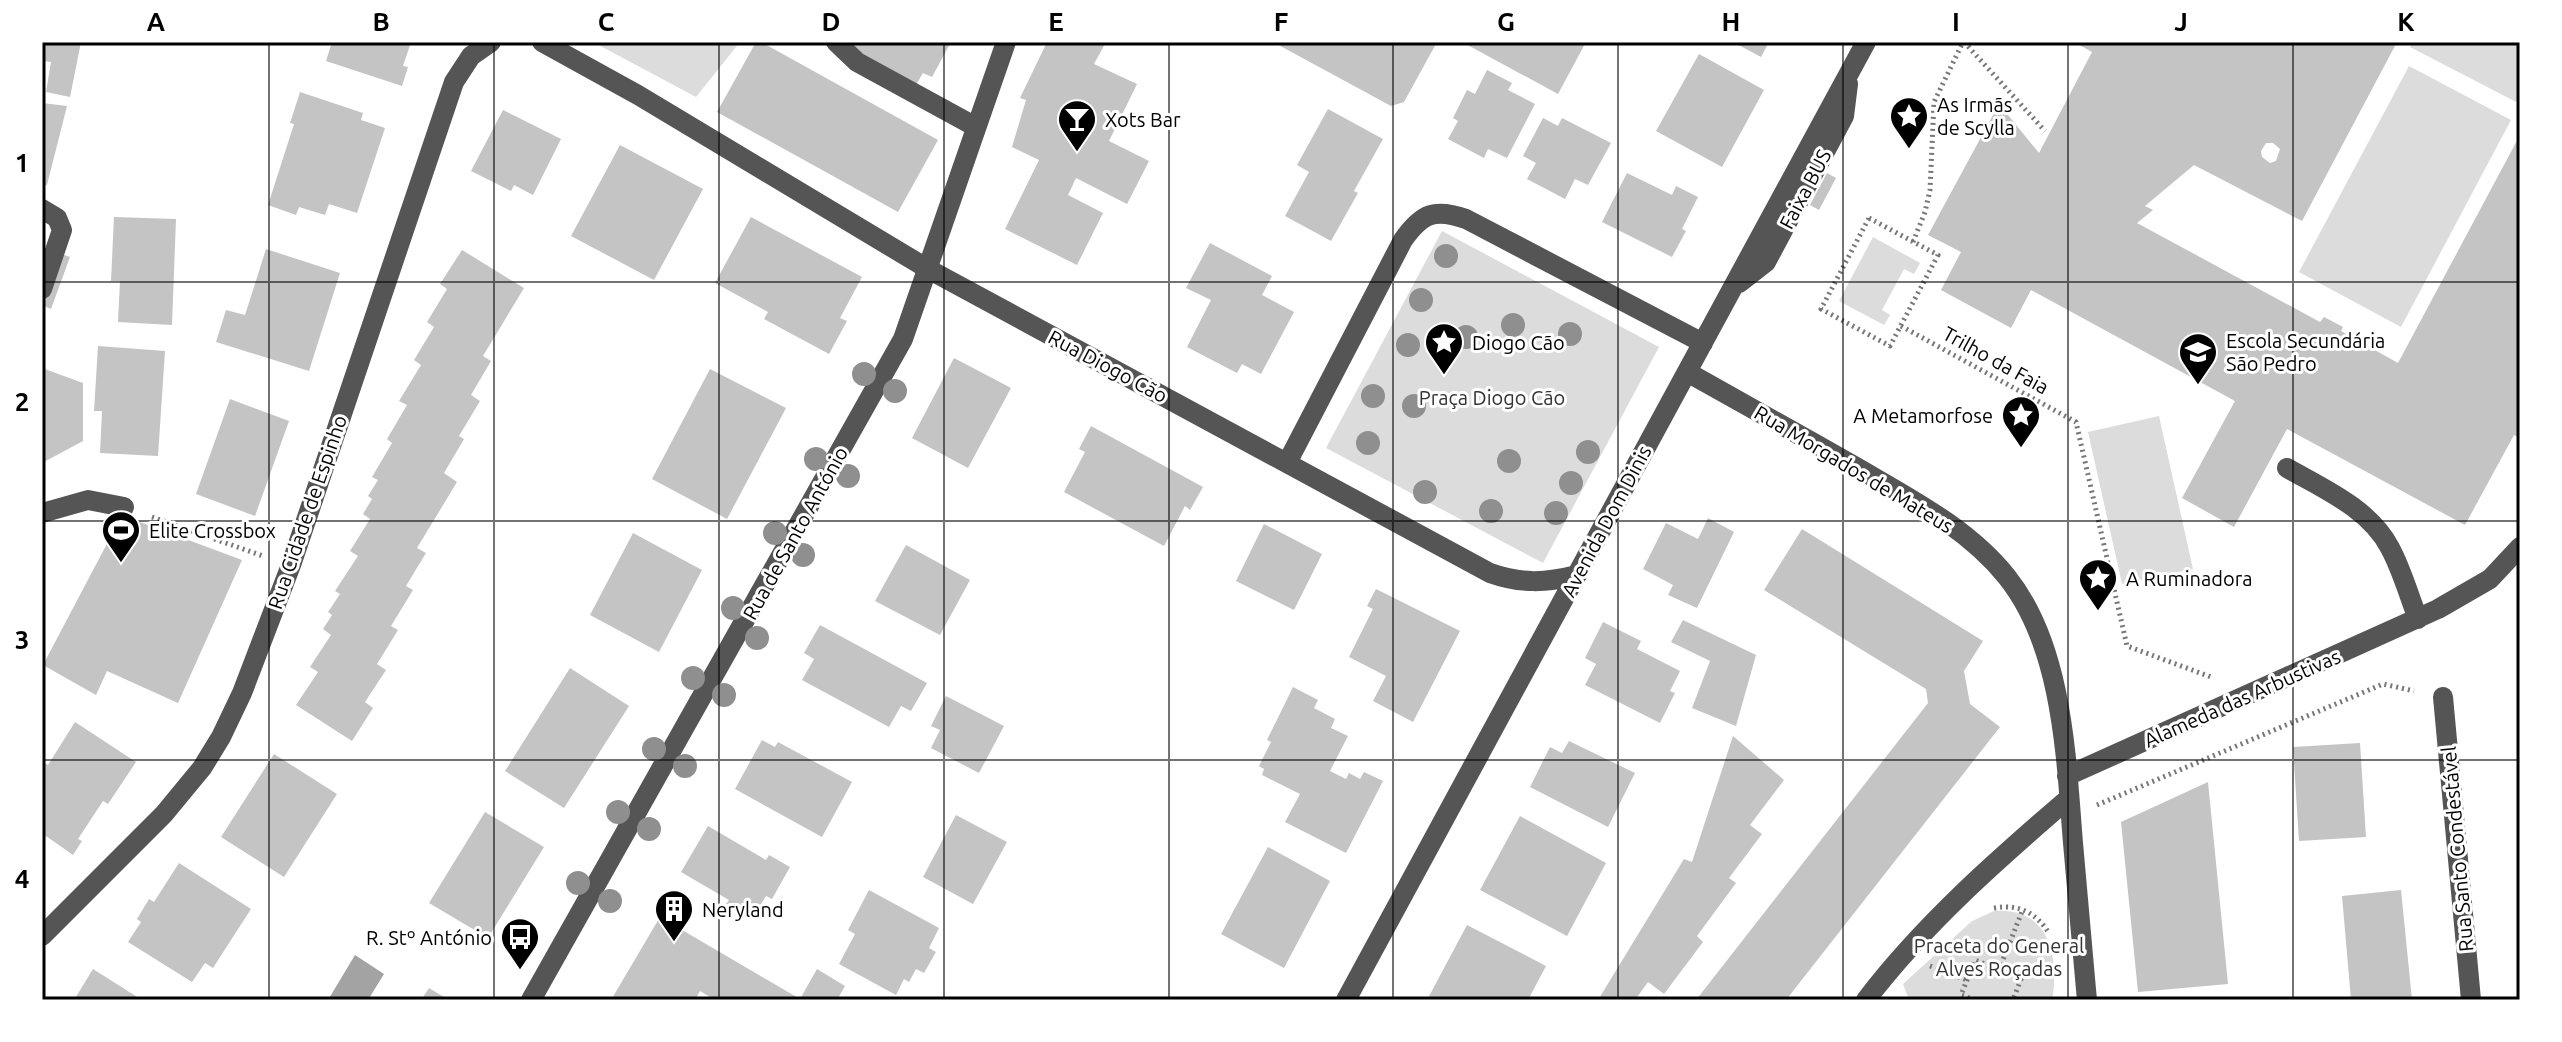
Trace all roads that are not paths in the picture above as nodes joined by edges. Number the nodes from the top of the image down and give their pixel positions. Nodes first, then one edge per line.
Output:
1 (491, 42) edge
2 (542, 42) edge
3 (836, 42) edge
4 (1006, 42) edge
5 (1866, 42) edge
6 (976, 127) junction
7 (42, 209) edge
8 (928, 269) junction
9 (42, 289) edge
10 (1703, 343) junction
11 (1687, 372) junction
12 (1287, 463) junction
13 (2287, 468) dead end
14 (124, 507) road end
15 (42, 513) edge
16 (2520, 547) edge
17 (1577, 575) junction
18 (2418, 619) junction
19 (2443, 697) road end
20 (2067, 776) junction
21 (2070, 807) junction
22 (42, 936) edge
23 (531, 1000) edge
24 (1346, 1000) edge
25 (1866, 1000) edge
26 (2087, 1000) edge
27 (2471, 1000) edge

1 - 22 street, Rua Cidade de Espinho
2 - 8 street
3 - 6 street
4 - 6 street, Rua de Santo António
5 - 10 street, Avenida Dom Dinis
6 - 8 street, Rua de Santo António
7 - 9 street
8 - 12 street, Rua Diogo Cão
8 - 23 street, Rua de Santo António
10 - 11 street, Avenida Dom Dinis
10 - 12 street
11 - 17 street, Avenida Dom Dinis
11 - 20 street, Rua Morgados de Mateus
12 - 17 street
13 - 18 street
14 - 15 street
16 - 18 street, Alameda das Arbustivas
17 - 24 street, Avenida Dom Dinis
18 - 20 street, Alameda das Arbustivas
19 - 27 street, Rua Santo Condestável
20 - 21 street, Rua Morgados de Mateus
21 - 25 street
21 - 26 street, Rua Morgados de Mateus

